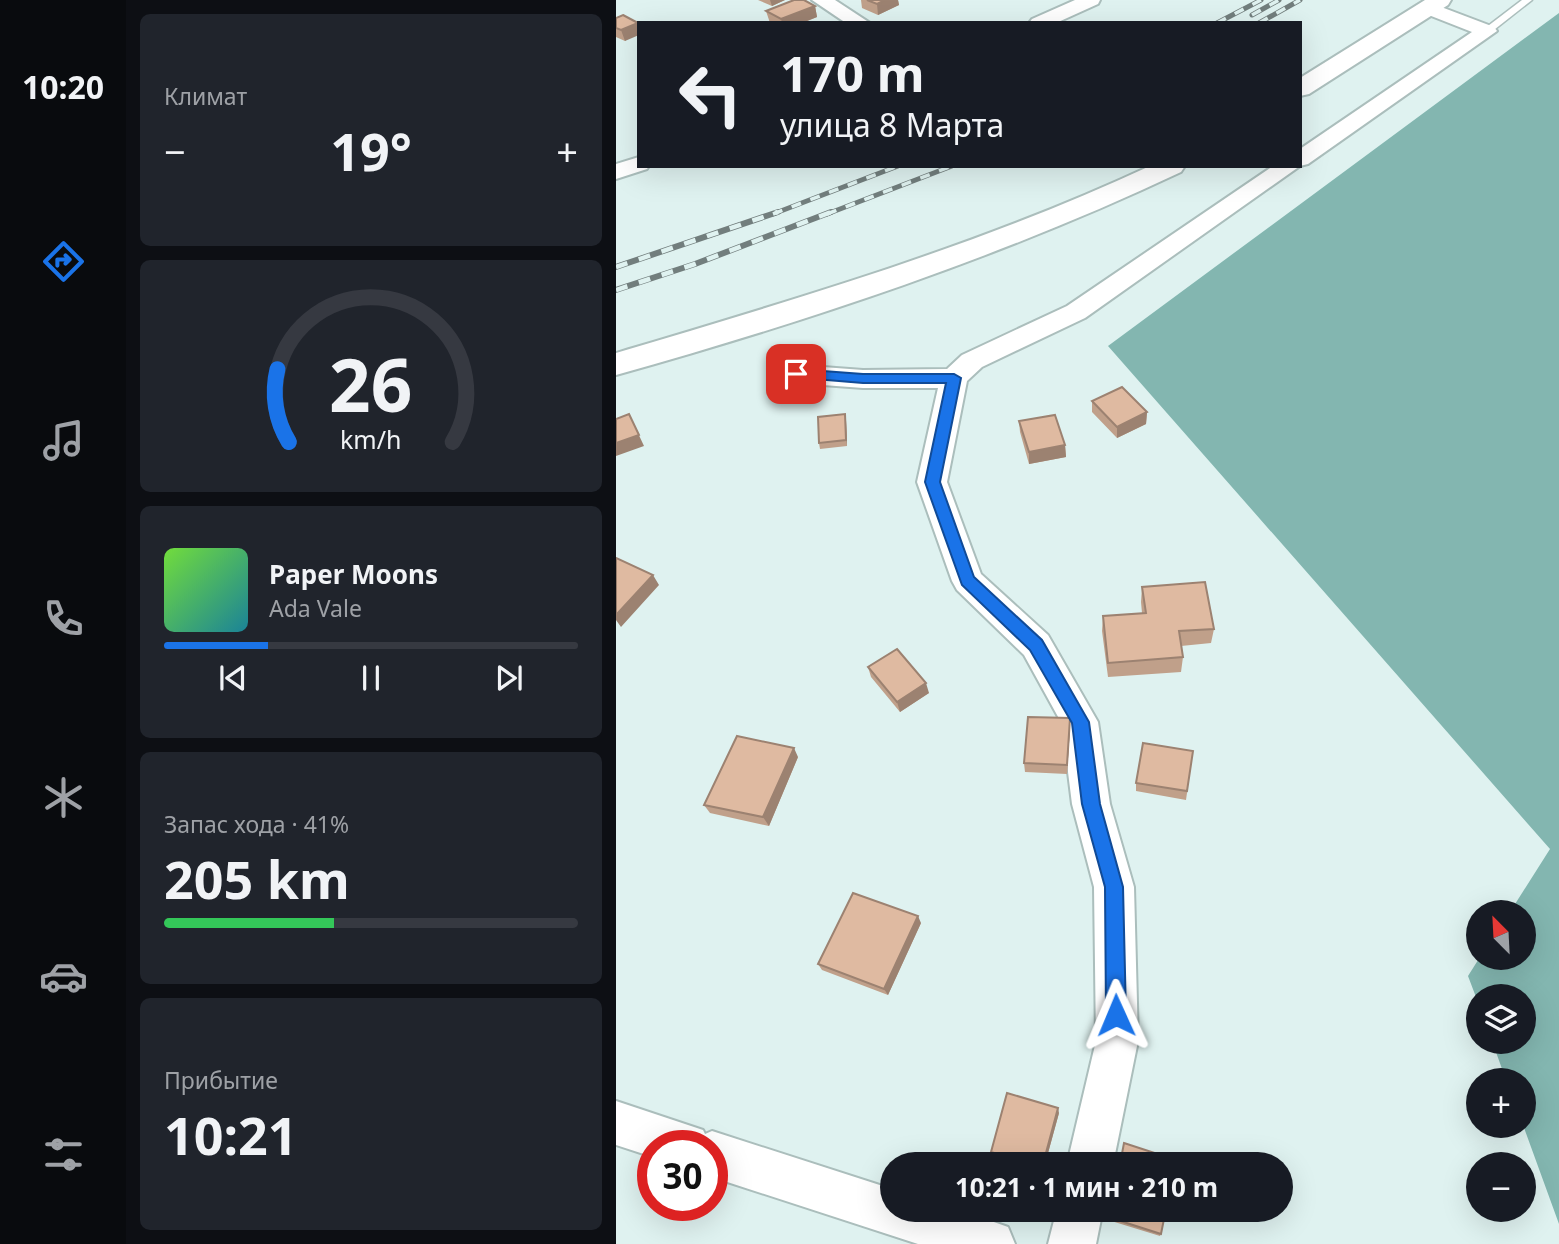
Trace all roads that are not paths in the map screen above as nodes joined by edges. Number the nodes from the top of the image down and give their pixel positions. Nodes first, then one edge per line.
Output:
1 (821, 0) edge
2 (1091, 0) edge
3 (1528, 0) edge
4 (1434, 4) edge
5 (857, 21) edge
6 (1044, 21) edge
7 (1487, 31) junction
8 (1302, 88) edge
9 (1302, 158) edge
10 (1168, 168) edge
11 (1286, 168) edge
12 (616, 364) edge
13 (796, 374) dead end
14 (954, 378) junction
15 (616, 1124) edge
16 (637, 1131) edge
17 (1093, 1152) edge
18 (728, 1159) edge
19 (1077, 1222) edge
20 (990, 1244) edge
21 (1072, 1244) edge

1 - 5 street
2 - 6 street
3 - 7 lane
4 - 7 street
4 - 8 main road
7 - 9 street
10 - 12 main road
11 - 14 street
13 - 14 street
14 - 17 street
15 - 16 street
18 - 20 street
19 - 21 street

